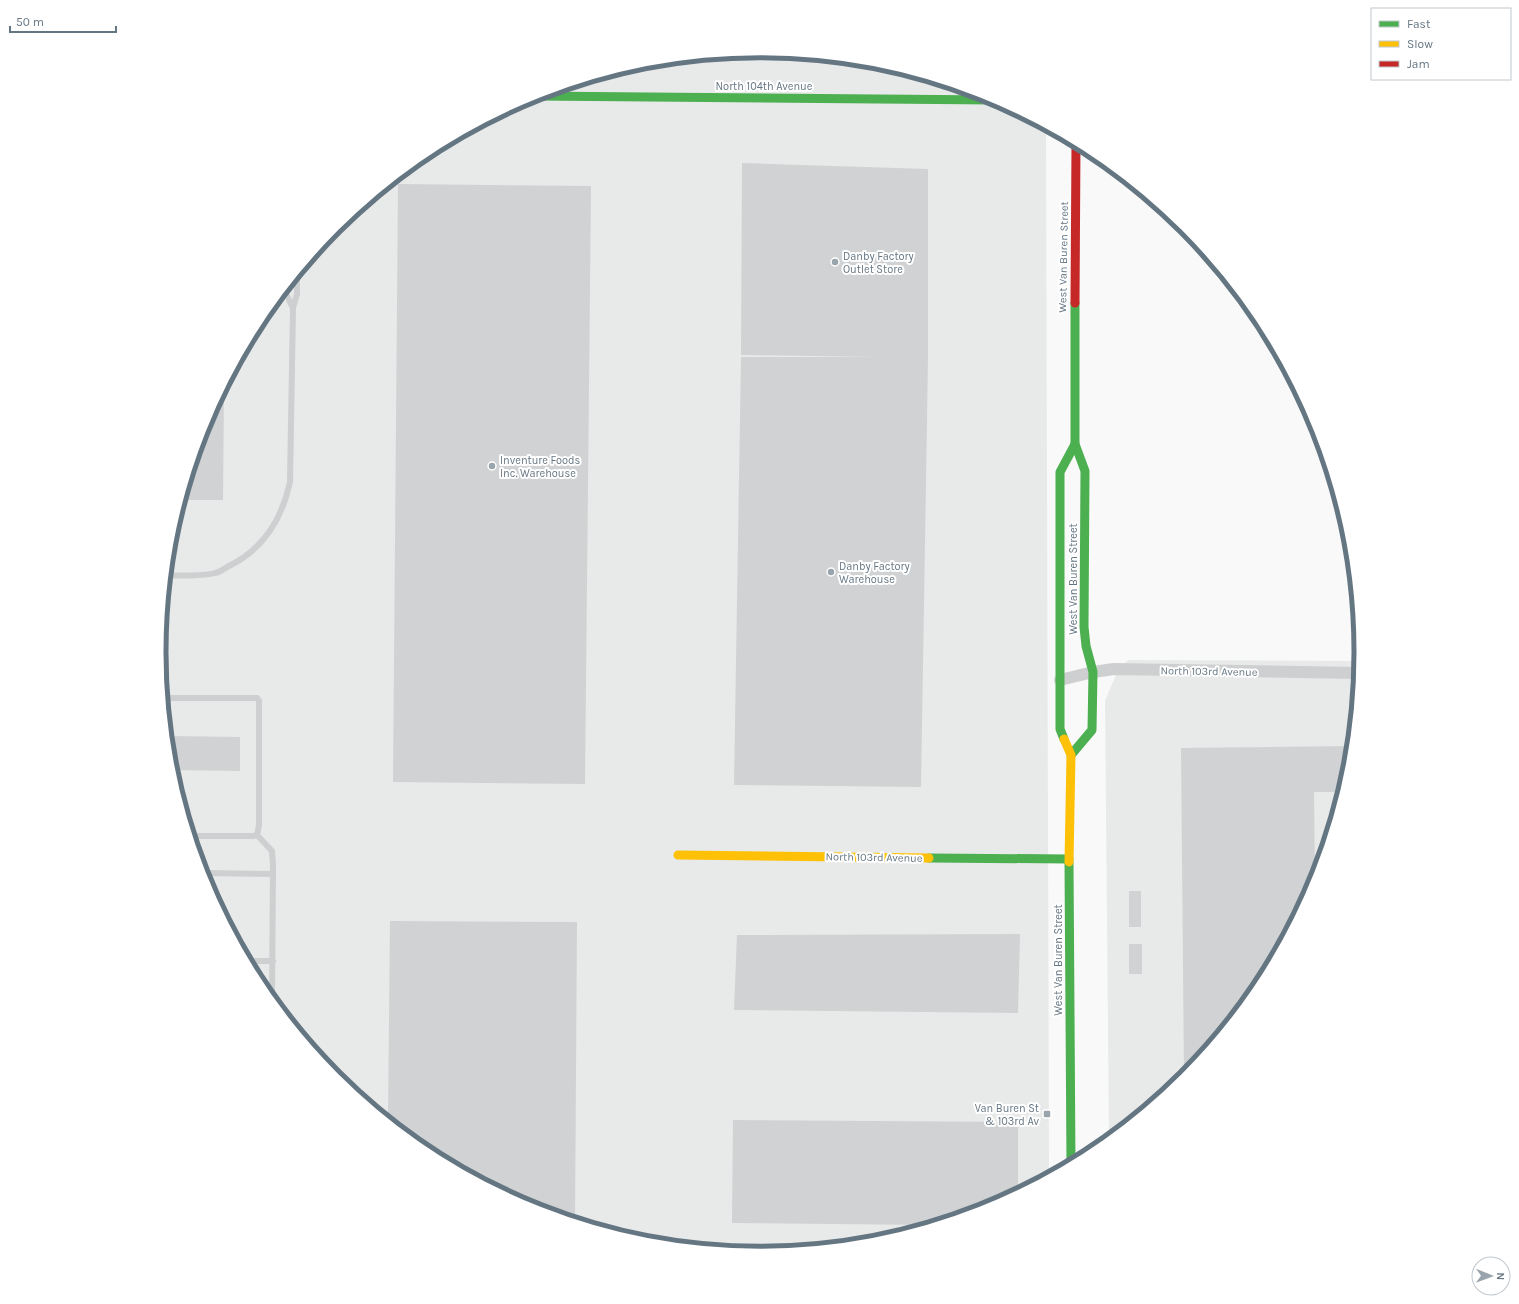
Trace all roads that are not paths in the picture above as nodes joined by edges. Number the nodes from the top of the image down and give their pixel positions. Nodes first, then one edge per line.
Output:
1 (551, 96) edge
2 (978, 100) edge
3 (1076, 150) edge
4 (297, 279) edge
5 (286, 293) edge
6 (292, 308) junction
7 (1075, 444) junction
8 (1060, 543) junction
9 (1070, 560) dead end
10 (171, 575) edge
11 (1075, 640) dead end
12 (1093, 672) junction
13 (1353, 673) edge
14 (1060, 680) junction
15 (168, 698) edge
16 (1071, 755) junction
17 (257, 835) junction
18 (195, 836) edge
19 (678, 855) dead end
20 (1069, 859) junction
21 (209, 873) edge
22 (273, 874) junction
23 (253, 961) edge
24 (273, 961) junction
25 (272, 991) edge
26 (1071, 1157) edge

1 - 2 main road, North 104th Avenue
3 - 7 main road, West Van Buren Street
4 - 6 lane
5 - 6 lane
6 - 10 lane
7 - 8 main road, West Van Buren Street
7 - 12 main road, West Van Buren Street
8 - 9 main road
8 - 14 main road, West Van Buren Street
11 - 12 main road
12 - 13 street, North 103rd Avenue
12 - 14 street, North 103rd Avenue
12 - 16 main road, West Van Buren Street
14 - 16 main road, West Van Buren Street
15 - 17 lane
16 - 20 main road, West Van Buren Street
17 - 18 lane
17 - 22 lane
19 - 20 main road, North 103rd Avenue
20 - 26 main road, West Van Buren Street
21 - 22 lane
22 - 24 lane
23 - 24 lane
24 - 25 lane

